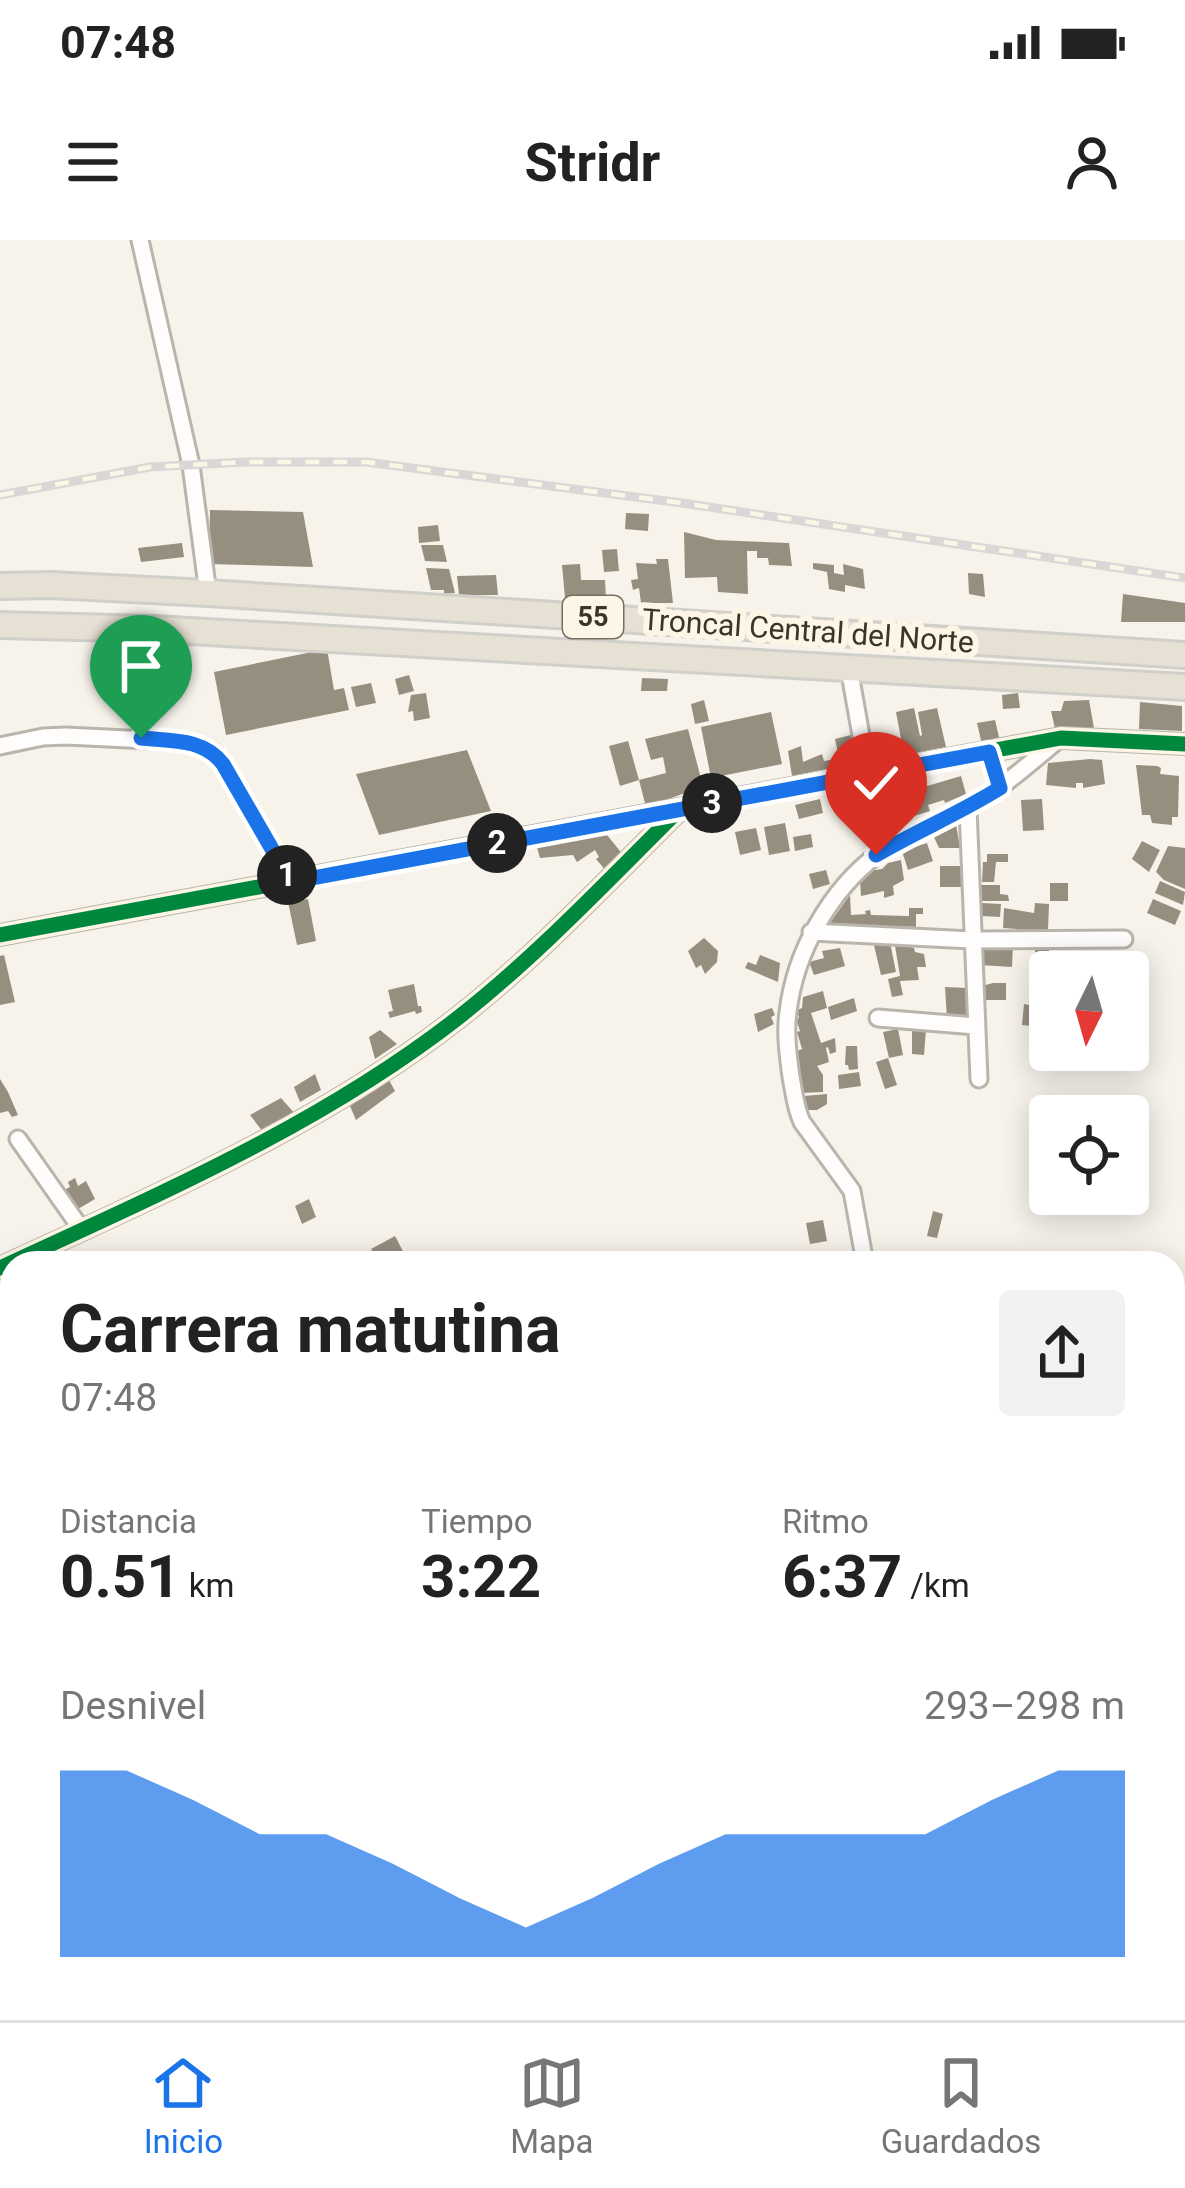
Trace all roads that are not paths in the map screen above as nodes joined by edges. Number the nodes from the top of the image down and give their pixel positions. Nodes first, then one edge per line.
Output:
1 (140, 240) edge
2 (0, 586) edge
3 (208, 593) junction
4 (0, 625) edge
5 (1185, 655) edge
6 (849, 668) junction
7 (1185, 687) edge
8 (1060, 739) junction
9 (1185, 744) edge
10 (0, 746) edge
11 (989, 752) junction
12 (868, 775) junction
13 (1000, 788) junction
14 (968, 808) junction
15 (679, 809) junction
16 (291, 882) junction
17 (812, 932) junction
18 (0, 935) edge
19 (1124, 938) dead end
20 (972, 940) junction
21 (878, 1018) dead end
22 (976, 1026) junction
23 (980, 1079) dead end
24 (18, 1139) dead end
25 (82, 1230) junction
26 (37, 1251) edge
27 (863, 1251) edge

1 - 3 street
2 - 3 highway, Troncal Central del Norte / 55
3 - 5 highway, Troncal Central del Norte / 55
4 - 6 highway, Troncal Central del Norte / 55
6 - 7 highway, Troncal Central del Norte / 55
6 - 12 street
8 - 9 street
8 - 11 street
8 - 13 street
10 - 16 street
11 - 12 street
11 - 13 street
12 - 15 street
13 - 14 street
14 - 17 street
14 - 20 street
15 - 16 street
15 - 25 street
16 - 18 street
17 - 20 street
17 - 27 street
19 - 20 street
20 - 22 street
21 - 22 street
22 - 23 street
24 - 25 street
25 - 26 street

